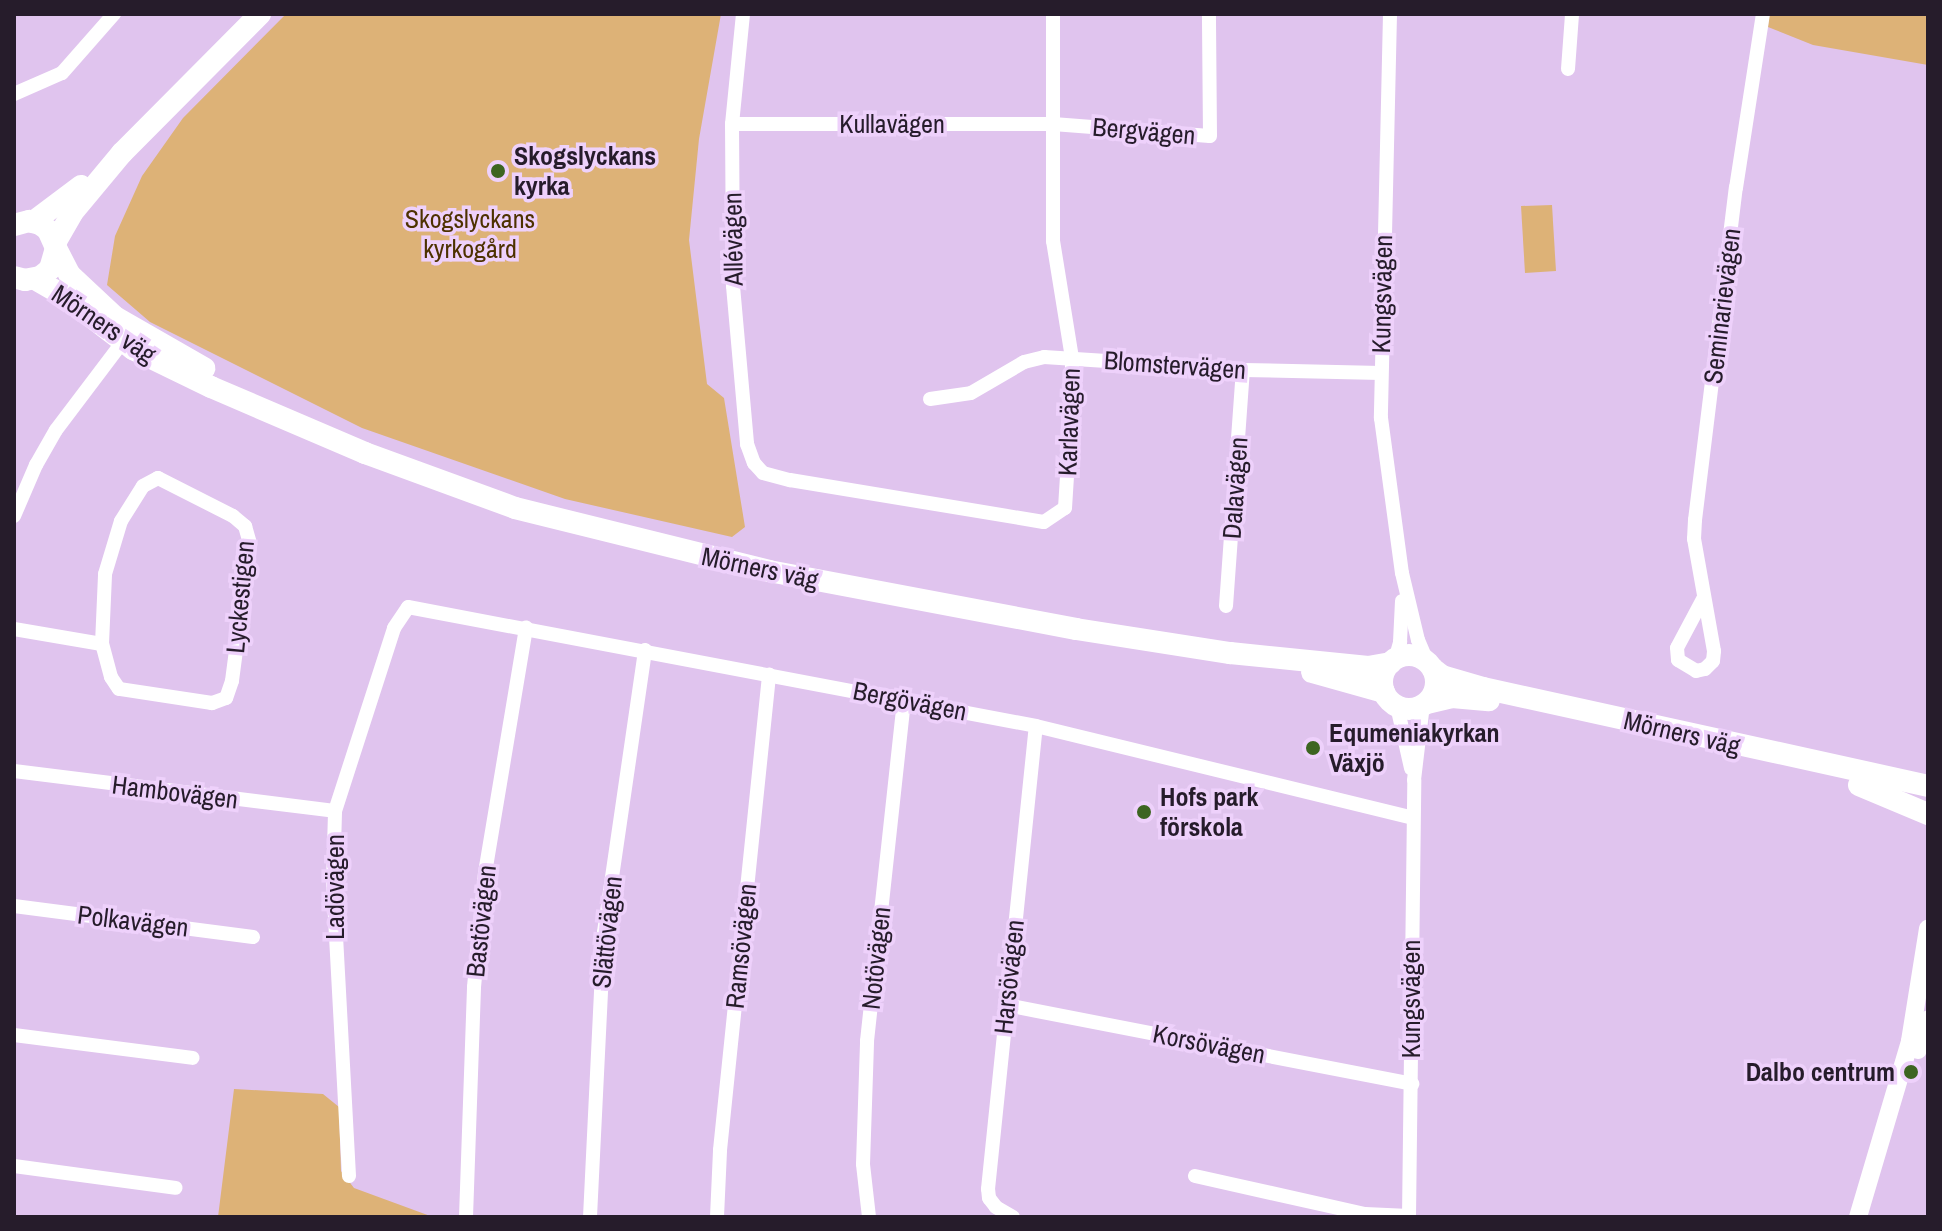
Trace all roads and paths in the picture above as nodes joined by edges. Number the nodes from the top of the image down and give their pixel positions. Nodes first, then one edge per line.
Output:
1 (260, 14) edge
2 (743, 14) edge
3 (1053, 14) edge
4 (1209, 14) edge
5 (1390, 14) edge
6 (1572, 14) edge
7 (1763, 14) edge
8 (105, 17) edge
9 (1568, 69) dead end
10 (14, 94) edge
11 (732, 124) junction
12 (1053, 124) junction
13 (122, 153) junction
14 (22, 221) edge
15 (56, 245) junction
16 (21, 279) edge
17 (127, 336) junction
18 (1072, 358) junction
19 (1243, 370) junction
20 (1381, 373) junction
21 (930, 399) dead end
22 (754, 463) joint
23 (14, 516) edge
24 (1402, 573) junction
25 (1703, 599) dead end
26 (1226, 606) dead end
27 (404, 610) joint
28 (526, 627) junction
29 (14, 629) edge
30 (102, 644) junction
31 (645, 650) junction
32 (1230, 653) junction
33 (1393, 661) junction
34 (1430, 666) junction
35 (769, 675) junction
36 (1391, 699) junction
37 (904, 700) junction
38 (1425, 704) junction
39 (1594, 713) junction
40 (1036, 726) junction
41 (1771, 753) junction
42 (14, 771) edge
43 (1414, 780) junction
44 (1928, 786) edge
45 (335, 811) junction
46 (1928, 814) edge
47 (1413, 818) junction
48 (14, 906) edge
49 (1928, 928) edge
50 (253, 937) dead end
51 (1925, 971) edge
52 (1006, 1005) junction
53 (1928, 1020) edge
54 (14, 1035) edge
55 (193, 1058) dead end
56 (1412, 1084) junction
57 (14, 1166) edge
58 (349, 1176) dead end
59 (1195, 1176) dead end
60 (176, 1188) dead end
61 (1409, 1216) edge
62 (466, 1217) edge
63 (590, 1217) edge
64 (717, 1217) edge
65 (869, 1217) edge
66 (1013, 1217) edge
67 (1858, 1217) edge
68 (1865, 1217) edge

1 - 13 main road
2 - 11 street, Allévägen
3 - 12 street, Karlavägen
4 - 12 street, Bergvägen
5 - 20 street, Kungsvägen
6 - 9 street
7 - 25 street, Seminarievägen
8 - 10 street
11 - 12 street, Kullavägen
11 - 22 street, Allévägen
12 - 18 street, Karlavägen
13 - 14 main road
13 - 15 main road
14 - 15 main road, Mörners väg
15 - 16 main road
15 - 17 main road, Mörners väg
16 - 17 main road, Mörners väg
17 - 23 street
17 - 32 main road, Mörners väg
18 - 19 street, Blomstervägen
18 - 21 street, Blomstervägen
18 - 22 street, Karlavägen
19 - 20 street, Blomstervägen
19 - 26 street, Dalavägen
20 - 24 street, Kungsvägen
24 - 33 street, Kungsvägen
24 - 34 street, Kungsvägen
27 - 28 street, Bergövägen
27 - 45 street, Ladövägen
28 - 31 street, Bergövägen
28 - 62 street, Bastövägen
29 - 30 street
30 - 30 street, Lyckestigen
31 - 35 street, Bergövägen
31 - 63 street, Slättövägen
32 - 33 main road, Mörners väg
32 - 36 main road, Mörners väg
33 - 34 main road
33 - 36 main road
34 - 38 main road
34 - 39 main road, Mörners väg
35 - 37 street, Bergövägen
35 - 64 street, Ramsövägen
36 - 38 main road
36 - 43 street, Kungsvägen
37 - 40 street, Bergövägen
37 - 65 street, Notövägen
38 - 39 main road, Mörners väg
38 - 43 street, Kungsvägen
39 - 41 main road, Mörners väg
40 - 47 street, Bergövägen
40 - 52 street, Harsövägen
41 - 44 main road, Mörners väg
41 - 46 main road, Mörners väg
42 - 45 street, Hambovägen
43 - 47 street, Kungsvägen
45 - 58 street, Ladövägen
47 - 56 street, Kungsvägen
48 - 50 street, Polkavägen
49 - 51 street
51 - 67 street
52 - 56 street, Korsövägen
52 - 66 street, Harsövägen
53 - 68 street
54 - 55 street
56 - 61 street, Kungsvägen
57 - 60 street
59 - 61 street

